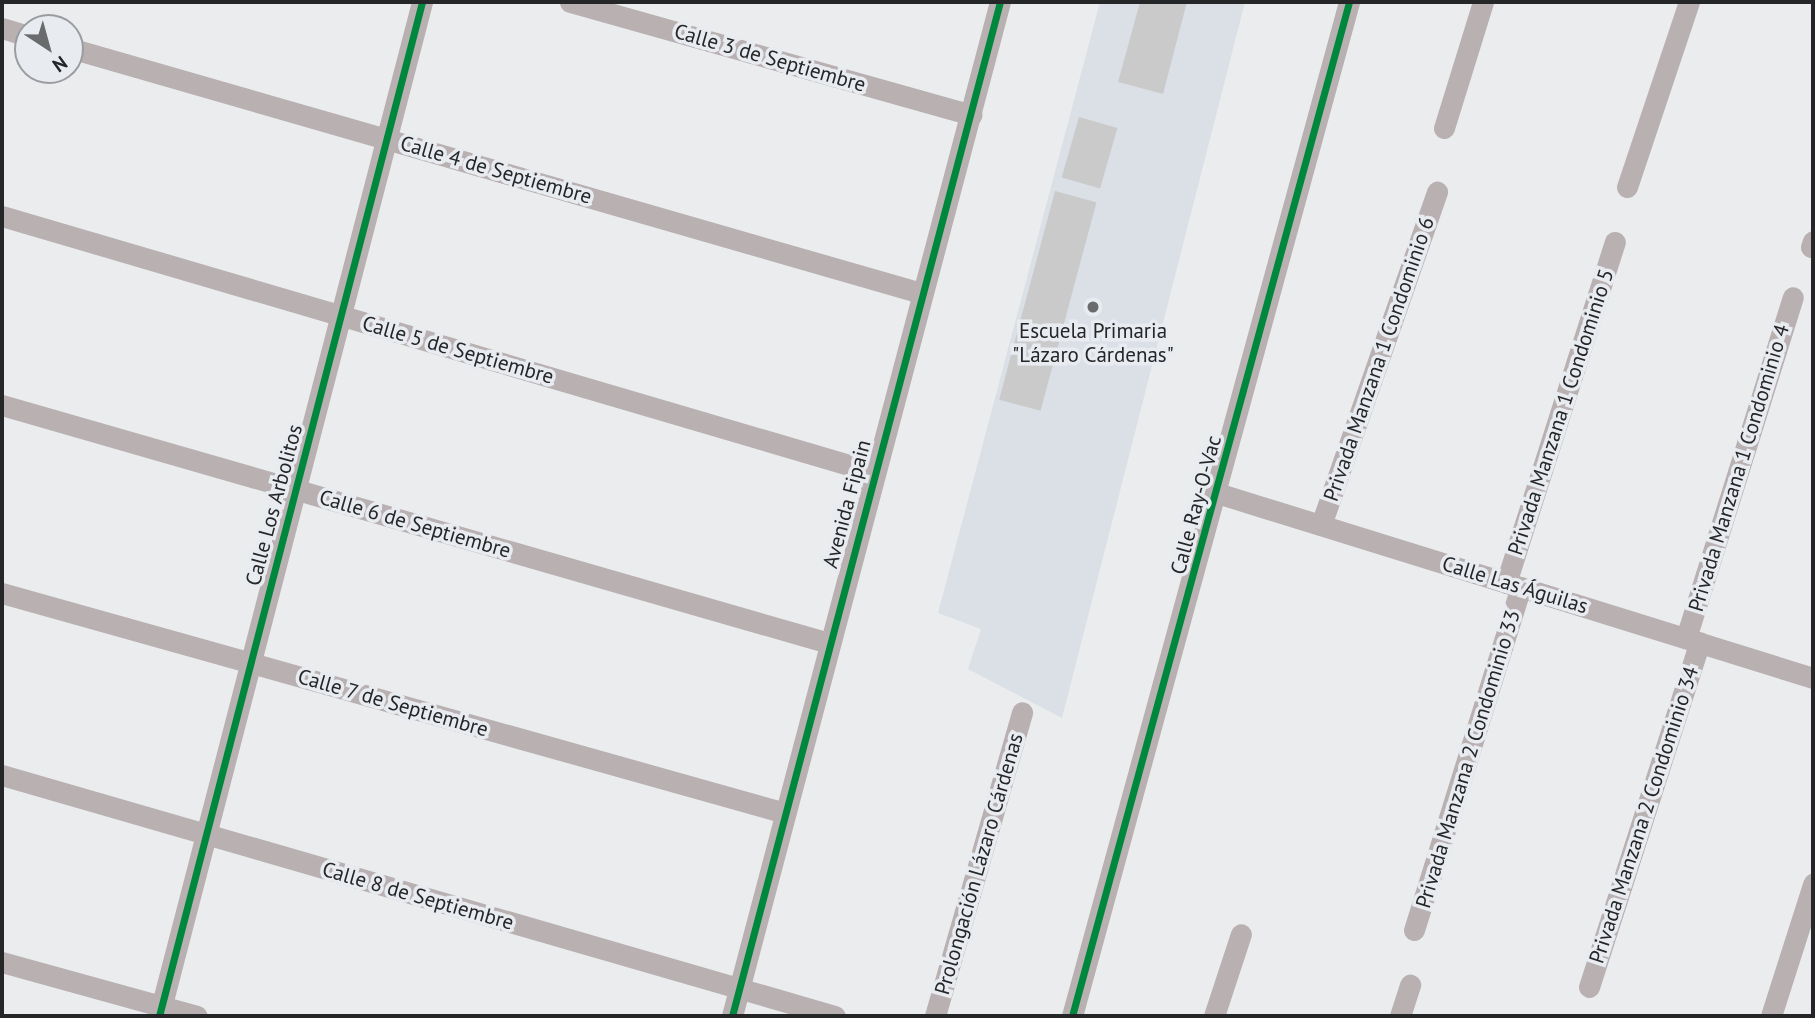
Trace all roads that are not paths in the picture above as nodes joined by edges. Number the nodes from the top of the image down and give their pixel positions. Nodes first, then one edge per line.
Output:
1 (422, 2) edge
2 (570, 2) edge
3 (1000, 2) edge
4 (1349, 2) edge
5 (1483, 2) edge
6 (1689, 2) edge
7 (84, 52) edge
8 (971, 115) junction
9 (1444, 128) dead end
10 (387, 139) junction
11 (1627, 187) dead end
12 (1437, 192) dead end
13 (2, 216) edge
14 (1615, 242) dead end
15 (921, 293) junction
16 (1793, 297) dead end
17 (341, 316) junction
18 (2, 405) edge
19 (873, 472) junction
20 (296, 490) junction
21 (1217, 494) junction
22 (1321, 525) junction
23 (1514, 585) junction
24 (2, 593) edge
25 (1693, 640) junction
26 (829, 643) junction
27 (251, 663) junction
28 (1813, 678) edge
29 (1022, 712) dead end
30 (2, 775) edge
31 (785, 813) junction
32 (206, 834) junction
33 (1813, 884) edge
34 (1414, 930) dead end
35 (1241, 934) dead end
36 (2, 962) edge
37 (1410, 985) dead end
38 (1589, 987) dead end
39 (738, 991) junction
40 (160, 1011) edge
41 (197, 1016) edge
42 (732, 1016) edge
43 (835, 1016) edge
44 (935, 1016) edge
45 (1072, 1016) edge
46 (1214, 1016) edge
47 (1400, 1016) edge
48 (1771, 1016) edge

1 - 10 street, Calle Los Arbolitos
2 - 8 street, Calle 3 de Septiembre
3 - 8 street, Avenida Fipain
4 - 21 street, Calle Ray-O-Vac
5 - 9 street
6 - 11 street
7 - 10 street, Calle 4 de Septiembre
8 - 15 street, Avenida Fipain
10 - 15 street, Calle 4 de Septiembre
10 - 17 street, Calle Los Arbolitos
12 - 22 street, Privada Manzana 1 Condominio 6
13 - 17 street, Calle 5 de Septiembre
14 - 23 street, Privada Manzana 1 Condominio 5
15 - 19 street, Avenida Fipain
16 - 25 street, Privada Manzana 1 Condominio 4
17 - 19 street, Calle 5 de Septiembre
17 - 20 street, Calle Los Arbolitos
18 - 20 street, Calle 6 de Septiembre
19 - 26 street, Avenida Fipain
20 - 26 street, Calle 6 de Septiembre
20 - 27 street, Calle Los Arbolitos
21 - 22 street, Calle Las Águilas
21 - 45 street, Calle Ray-O-Vac
22 - 23 street, Calle Las Águilas
23 - 25 street, Calle Las Águilas
23 - 34 street, Privada Manzana 2 Condominio 33
24 - 27 street, Calle 7 de Septiembre
25 - 28 street, Calle Las Águilas
25 - 38 street, Privada Manzana 2 Condominio 34
26 - 31 street, Avenida Fipain
27 - 31 street, Calle 7 de Septiembre
27 - 32 street, Calle Los Arbolitos
29 - 44 street, Prolongación Lázaro Cárdenas
30 - 32 street, Calle 8 de Septiembre
31 - 39 street, Avenida Fipain
32 - 39 street, Calle 8 de Septiembre
32 - 40 street, Calle Los Arbolitos
33 - 48 street
35 - 46 street
36 - 40 street
37 - 47 street
39 - 42 street, Avenida Fipain
39 - 43 street, Calle 8 de Septiembre
40 - 41 street

